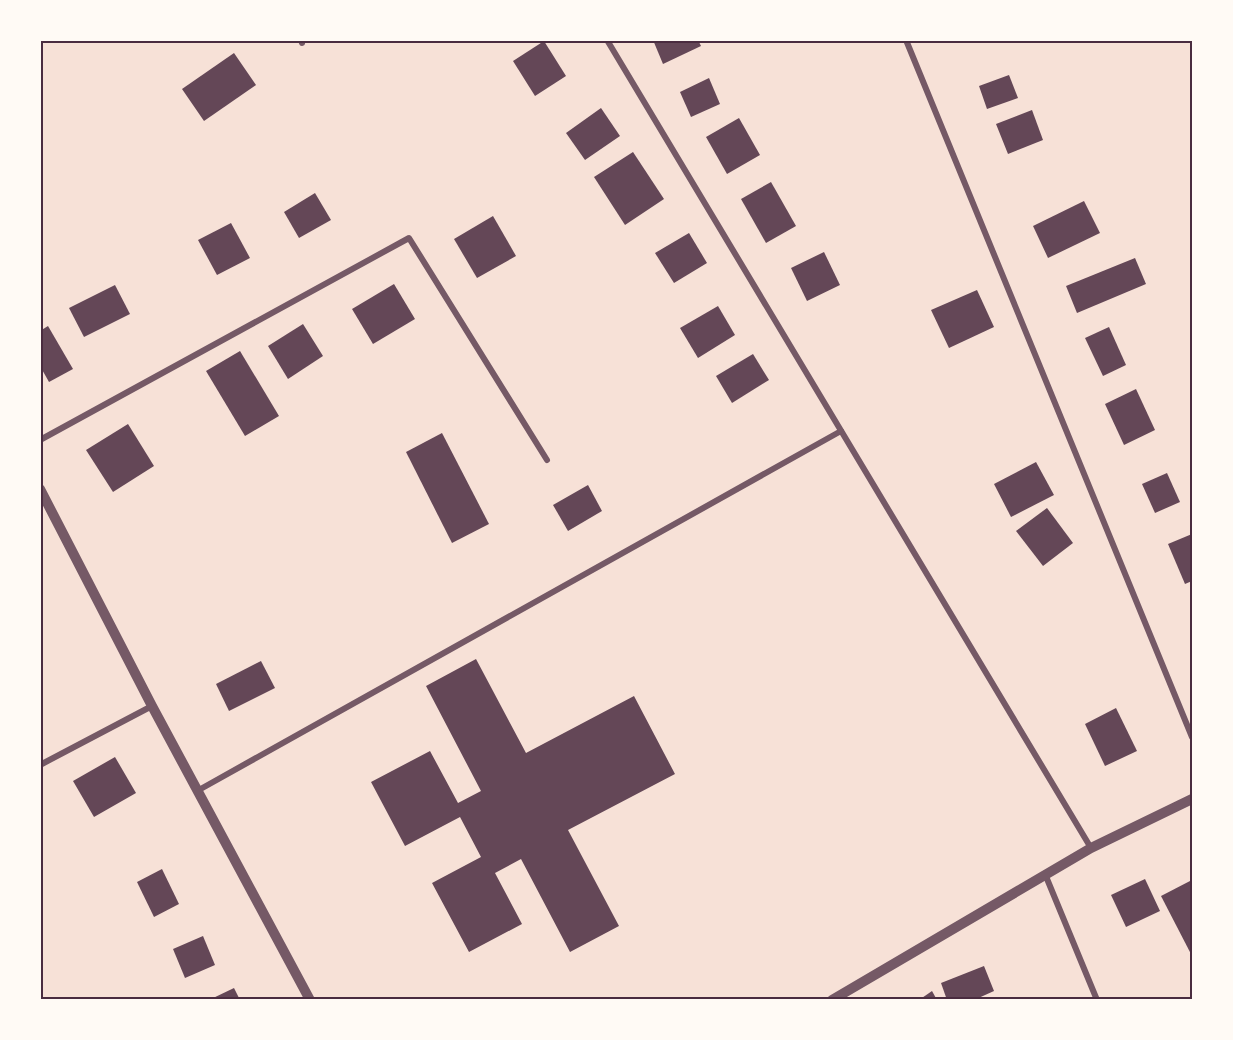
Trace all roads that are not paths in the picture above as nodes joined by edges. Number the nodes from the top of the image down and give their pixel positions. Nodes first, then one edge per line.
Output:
1 (607, 40) edge
2 (906, 40) edge
3 (841, 431) junction
4 (40, 440) edge
5 (547, 460) dead end
6 (40, 489) edge
7 (152, 706) junction
8 (1192, 737) edge
9 (40, 765) edge
10 (197, 791) junction
11 (1192, 799) edge
12 (1091, 848) junction
13 (1045, 874) junction
14 (310, 999) edge
15 (832, 999) edge
16 (1097, 999) edge

1 - 3 street
2 - 8 street
3 - 10 street
3 - 12 street
4 - 5 street
6 - 7 street
7 - 9 street
7 - 10 street
10 - 14 street
11 - 12 street
12 - 13 street
13 - 15 street
13 - 16 street

